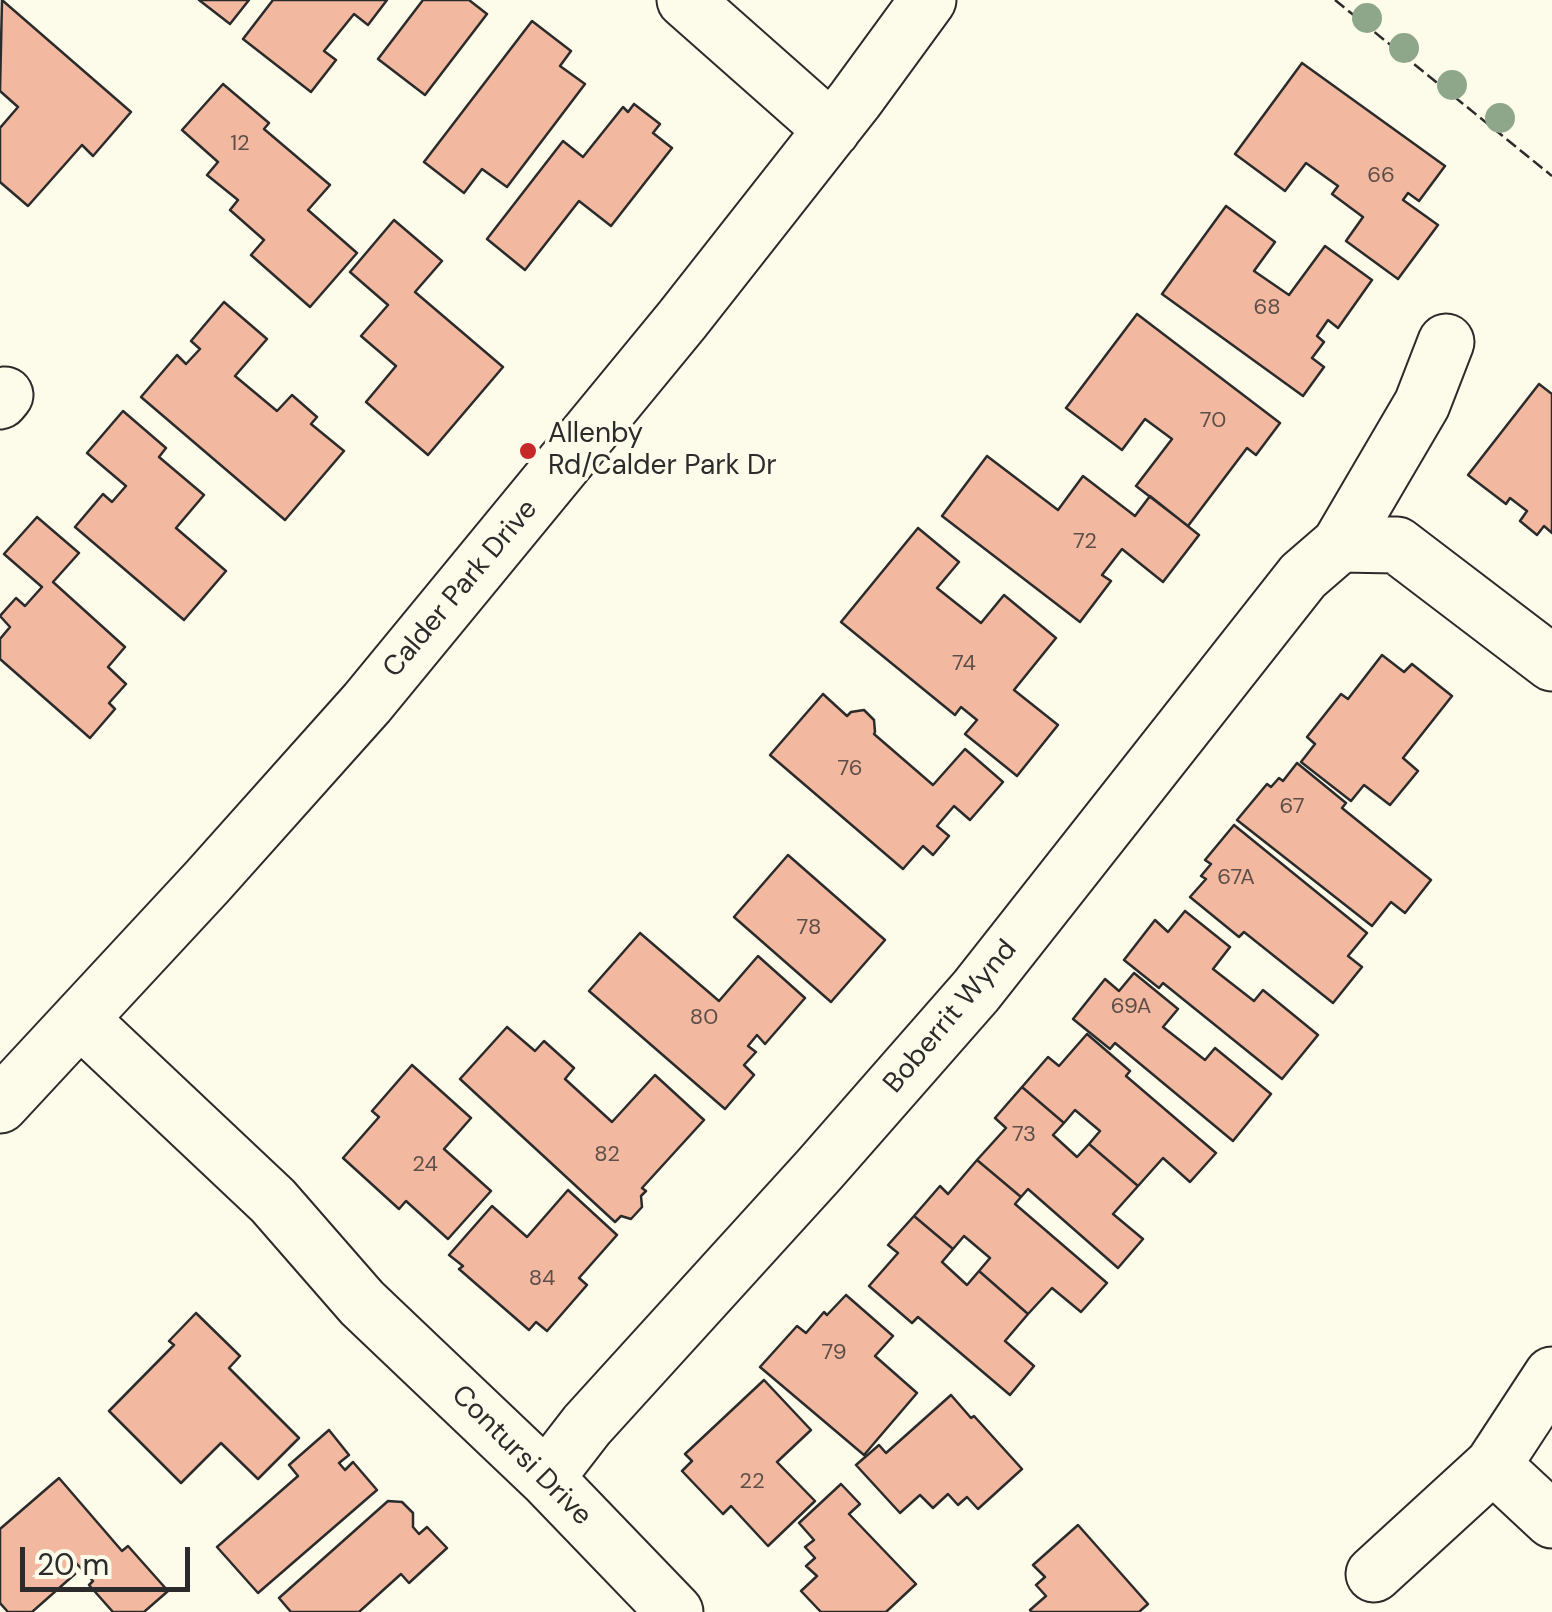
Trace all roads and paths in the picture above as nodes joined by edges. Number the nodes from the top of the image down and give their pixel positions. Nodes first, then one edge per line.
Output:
1 (685, 0) edge
2 (695, 0) edge
3 (928, 0) edge
4 (843, 115) junction
5 (1446, 342) dead end
6 (1340, 544) junction
7 (1552, 662) edge
8 (69, 1031) junction
9 (0, 1105) edge
10 (1552, 1376) edge
11 (1493, 1465) junction
12 (546, 1478) junction
13 (1552, 1520) edge
14 (1374, 1574) dead end
15 (675, 1612) edge

1 - 4 street
2 - 4 street
3 - 4 street, Calder Park Drive
4 - 8 street, Calder Park Drive
5 - 6 street, Boberrit Wynd
6 - 7 street
6 - 12 street, Boberrit Wynd
8 - 9 street, Calder Park Drive
8 - 12 street, Contursi Drive
10 - 11 street
11 - 13 street
11 - 14 street
12 - 15 street, Contursi Drive

